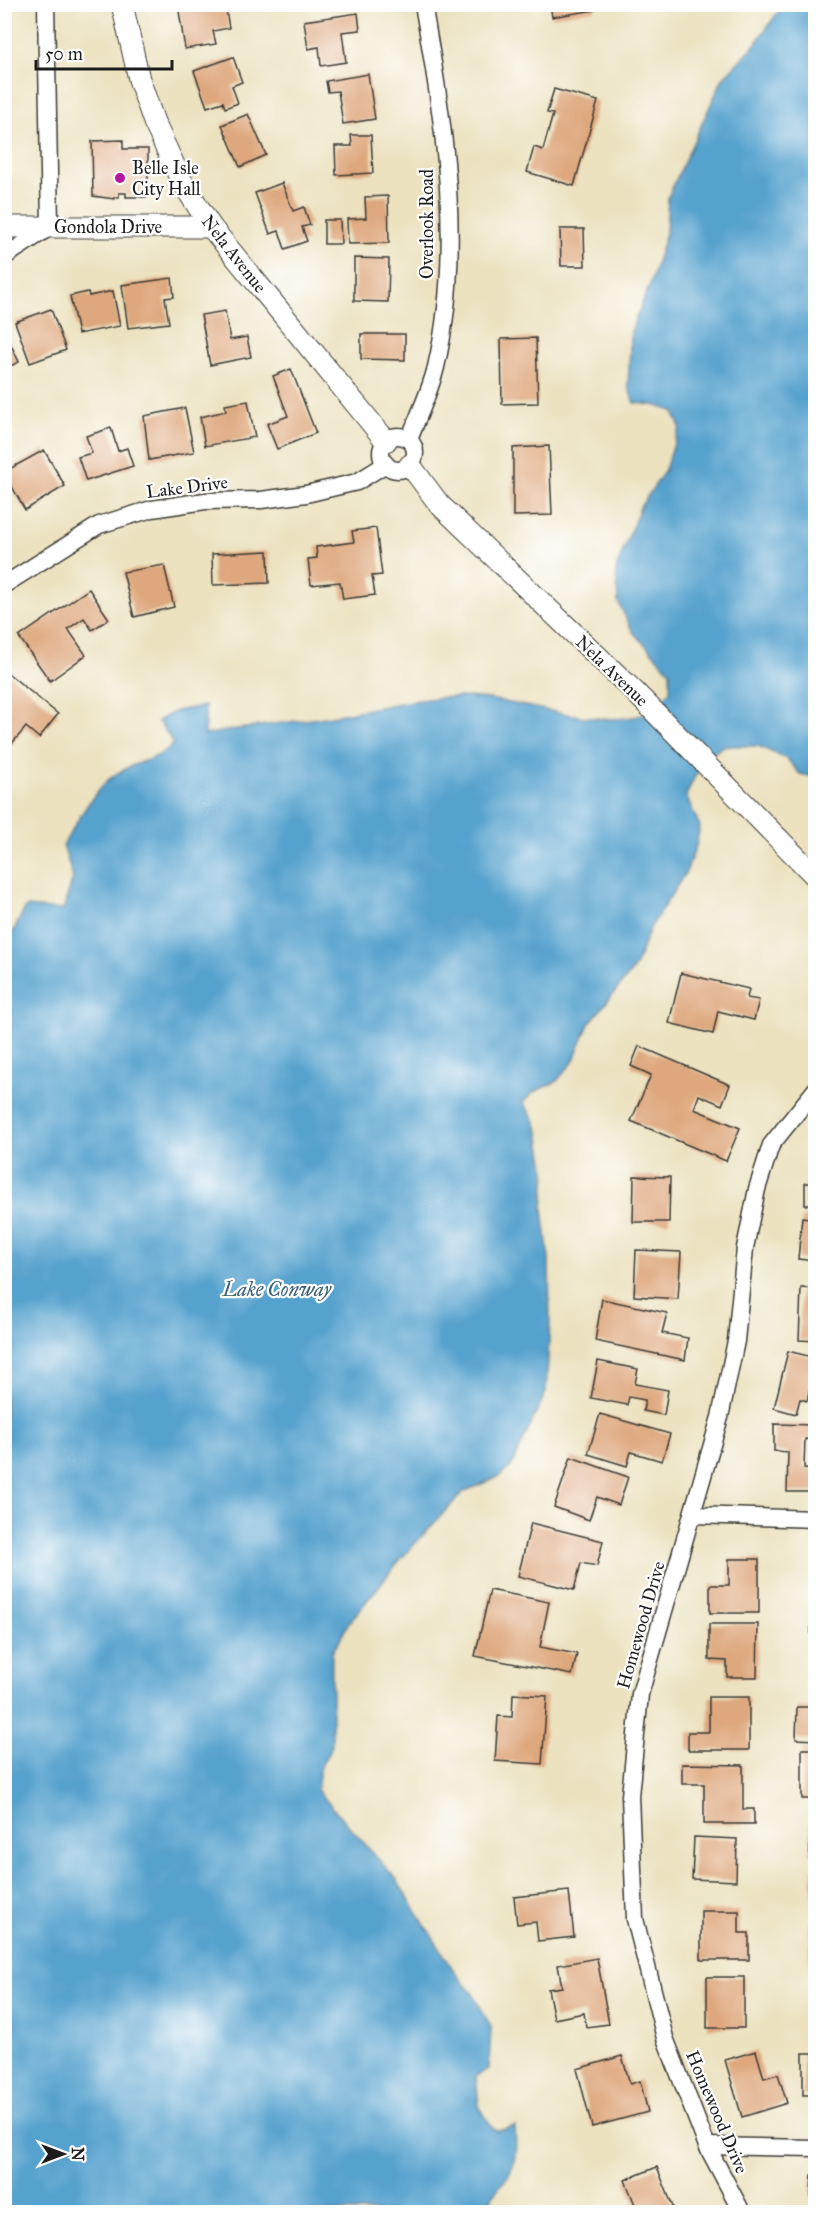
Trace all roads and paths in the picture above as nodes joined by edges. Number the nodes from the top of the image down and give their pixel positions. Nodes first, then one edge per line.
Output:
1 (46, 4) edge
2 (122, 4) edge
3 (423, 4) edge
4 (4, 227) edge
5 (50, 227) junction
6 (211, 228) junction
7 (4, 257) edge
8 (410, 440) junction
9 (386, 441) junction
10 (386, 464) junction
11 (410, 465) junction
12 (4, 585) edge
13 (816, 877) edge
14 (816, 1089) edge
15 (693, 1515) junction
16 (816, 1519) edge
17 (707, 2146) junction
18 (816, 2148) edge
19 (742, 2212) edge

1 - 5 street
2 - 6 street, Nela Avenue
3 - 8 street, Overlook Road
4 - 5 street, Gondola Drive
5 - 6 street, Gondola Drive
5 - 7 street
6 - 9 street, Nela Avenue
8 - 9 street
8 - 11 street
9 - 10 street
10 - 11 street
10 - 12 street, Lake Drive
11 - 13 street, Nela Avenue
14 - 15 street, Homewood Drive
15 - 16 street
15 - 17 street, Homewood Drive
17 - 18 street
17 - 19 street, Homewood Drive

